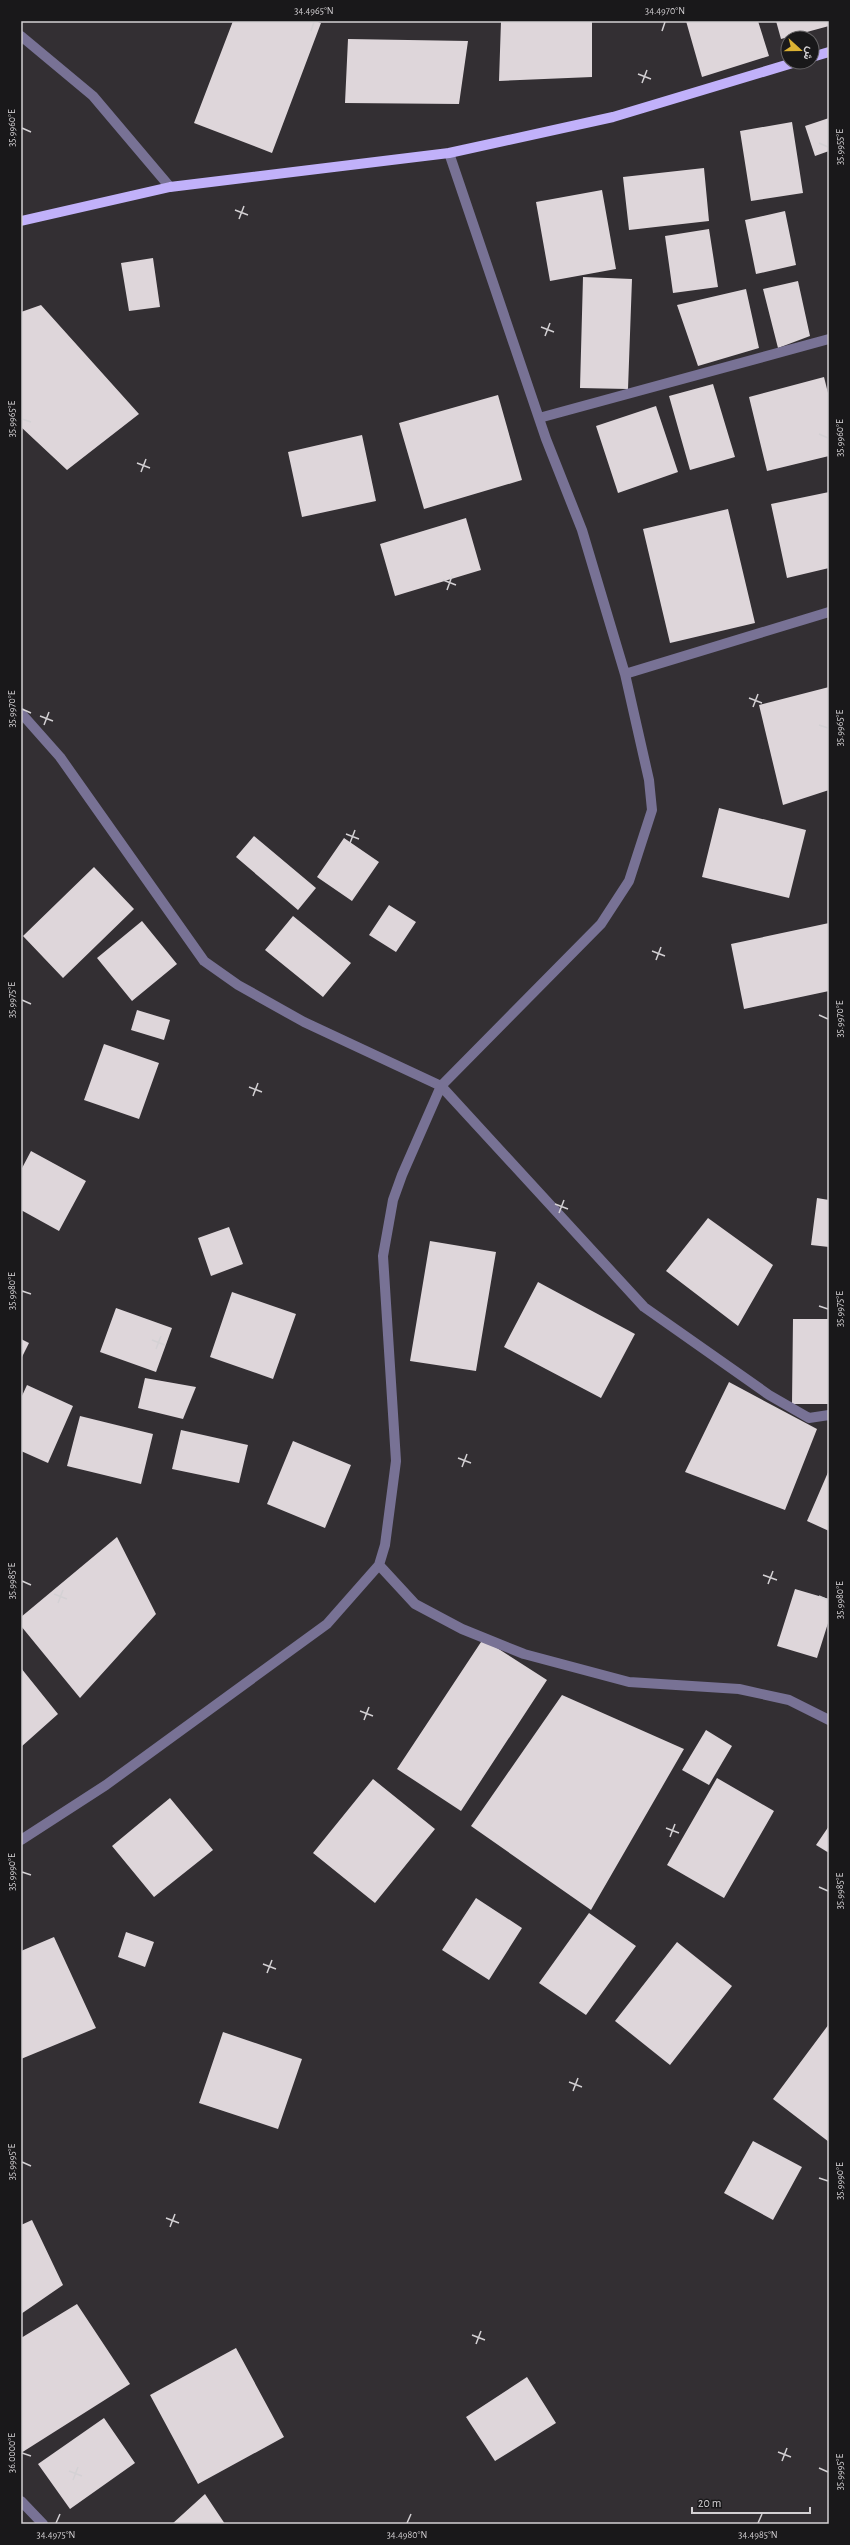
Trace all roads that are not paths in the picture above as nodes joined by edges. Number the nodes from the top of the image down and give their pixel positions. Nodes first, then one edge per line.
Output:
1 (21, 36) edge
2 (780, 67) edge
3 (449, 153) junction
4 (170, 187) junction
5 (21, 221) edge
6 (829, 339) edge
7 (539, 418) junction
8 (829, 612) edge
9 (625, 674) junction
10 (21, 713) edge
11 (441, 1086) junction
12 (829, 1415) edge
13 (379, 1565) junction
14 (829, 1720) edge
15 (21, 1840) edge
16 (21, 2501) edge
17 (43, 2524) edge

1 - 4 street
2 - 3 main road
3 - 4 main road
3 - 7 street
4 - 5 main road
6 - 7 street
7 - 9 street
8 - 9 street
9 - 11 street
10 - 11 street
11 - 12 street
11 - 13 street
13 - 14 street
13 - 15 street
16 - 17 street

